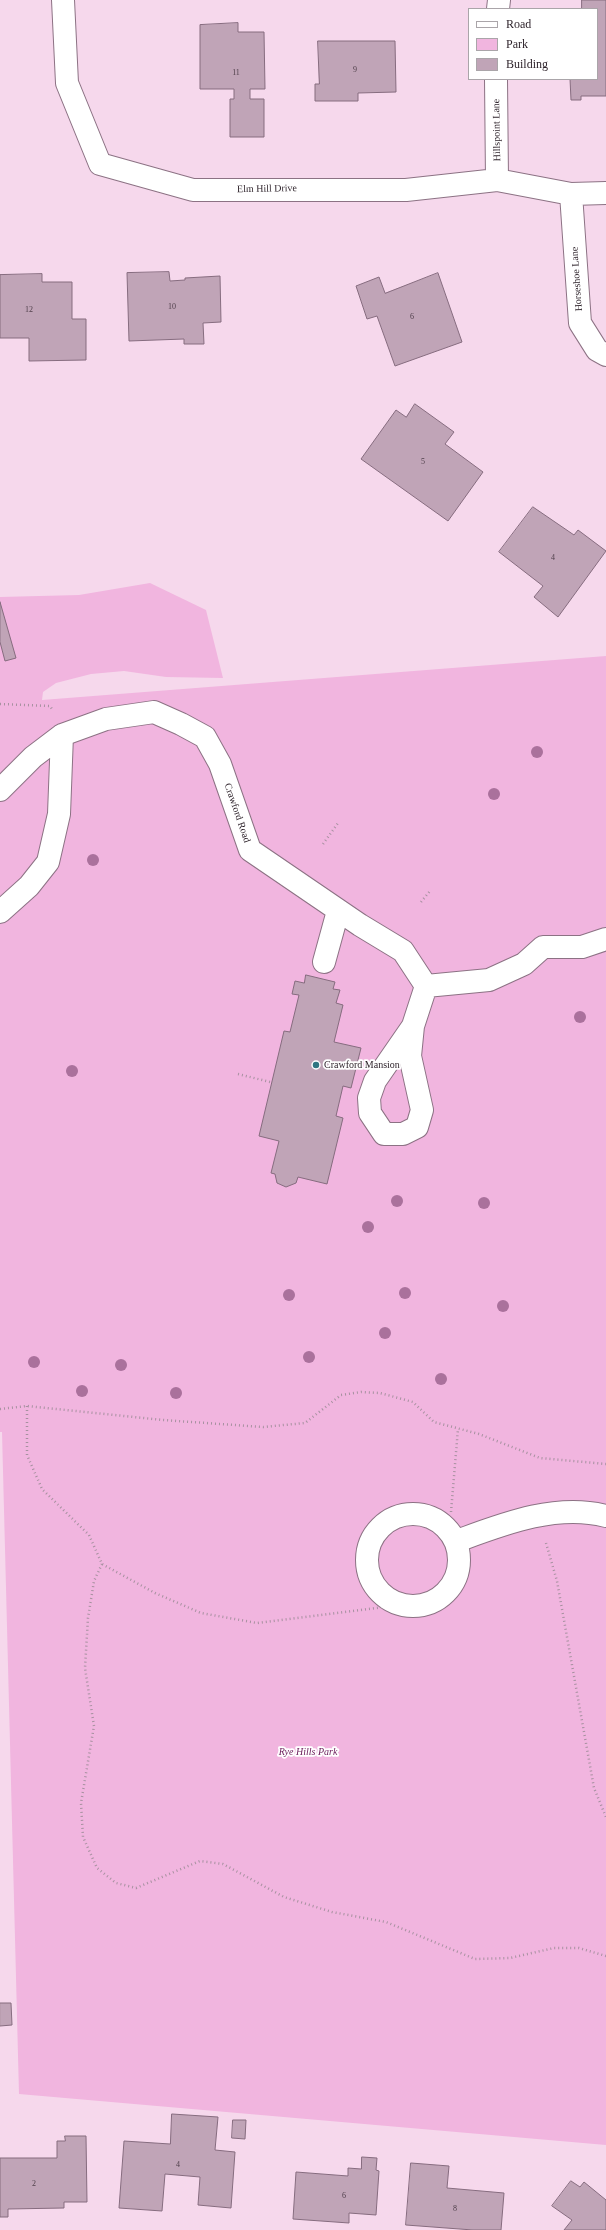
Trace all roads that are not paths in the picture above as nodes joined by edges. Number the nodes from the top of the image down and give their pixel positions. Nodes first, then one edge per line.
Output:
1 (63, 0) edge
2 (496, 80) edge
3 (497, 180) junction
4 (606, 193) edge
5 (571, 194) junction
6 (606, 355) edge
7 (62, 735) junction
8 (0, 790) edge
9 (338, 911) junction
10 (0, 912) edge
11 (606, 939) edge
12 (324, 962) dead end
13 (426, 986) junction
14 (413, 1026) dead end
15 (606, 1516) edge
16 (450, 1533) junction

1 - 3 street, Elm Hill Drive
2 - 3 street, Hillspoint Lane
3 - 5 street, Elm Hill Drive
4 - 5 street, Elm Hill Drive
5 - 6 street, Horseshoe Lane
7 - 8 street, Crawford Road
7 - 9 street, Crawford Road
7 - 10 street
9 - 12 street
9 - 13 street, Crawford Road
11 - 13 street
13 - 14 street
15 - 16 street
16 - 16 street

